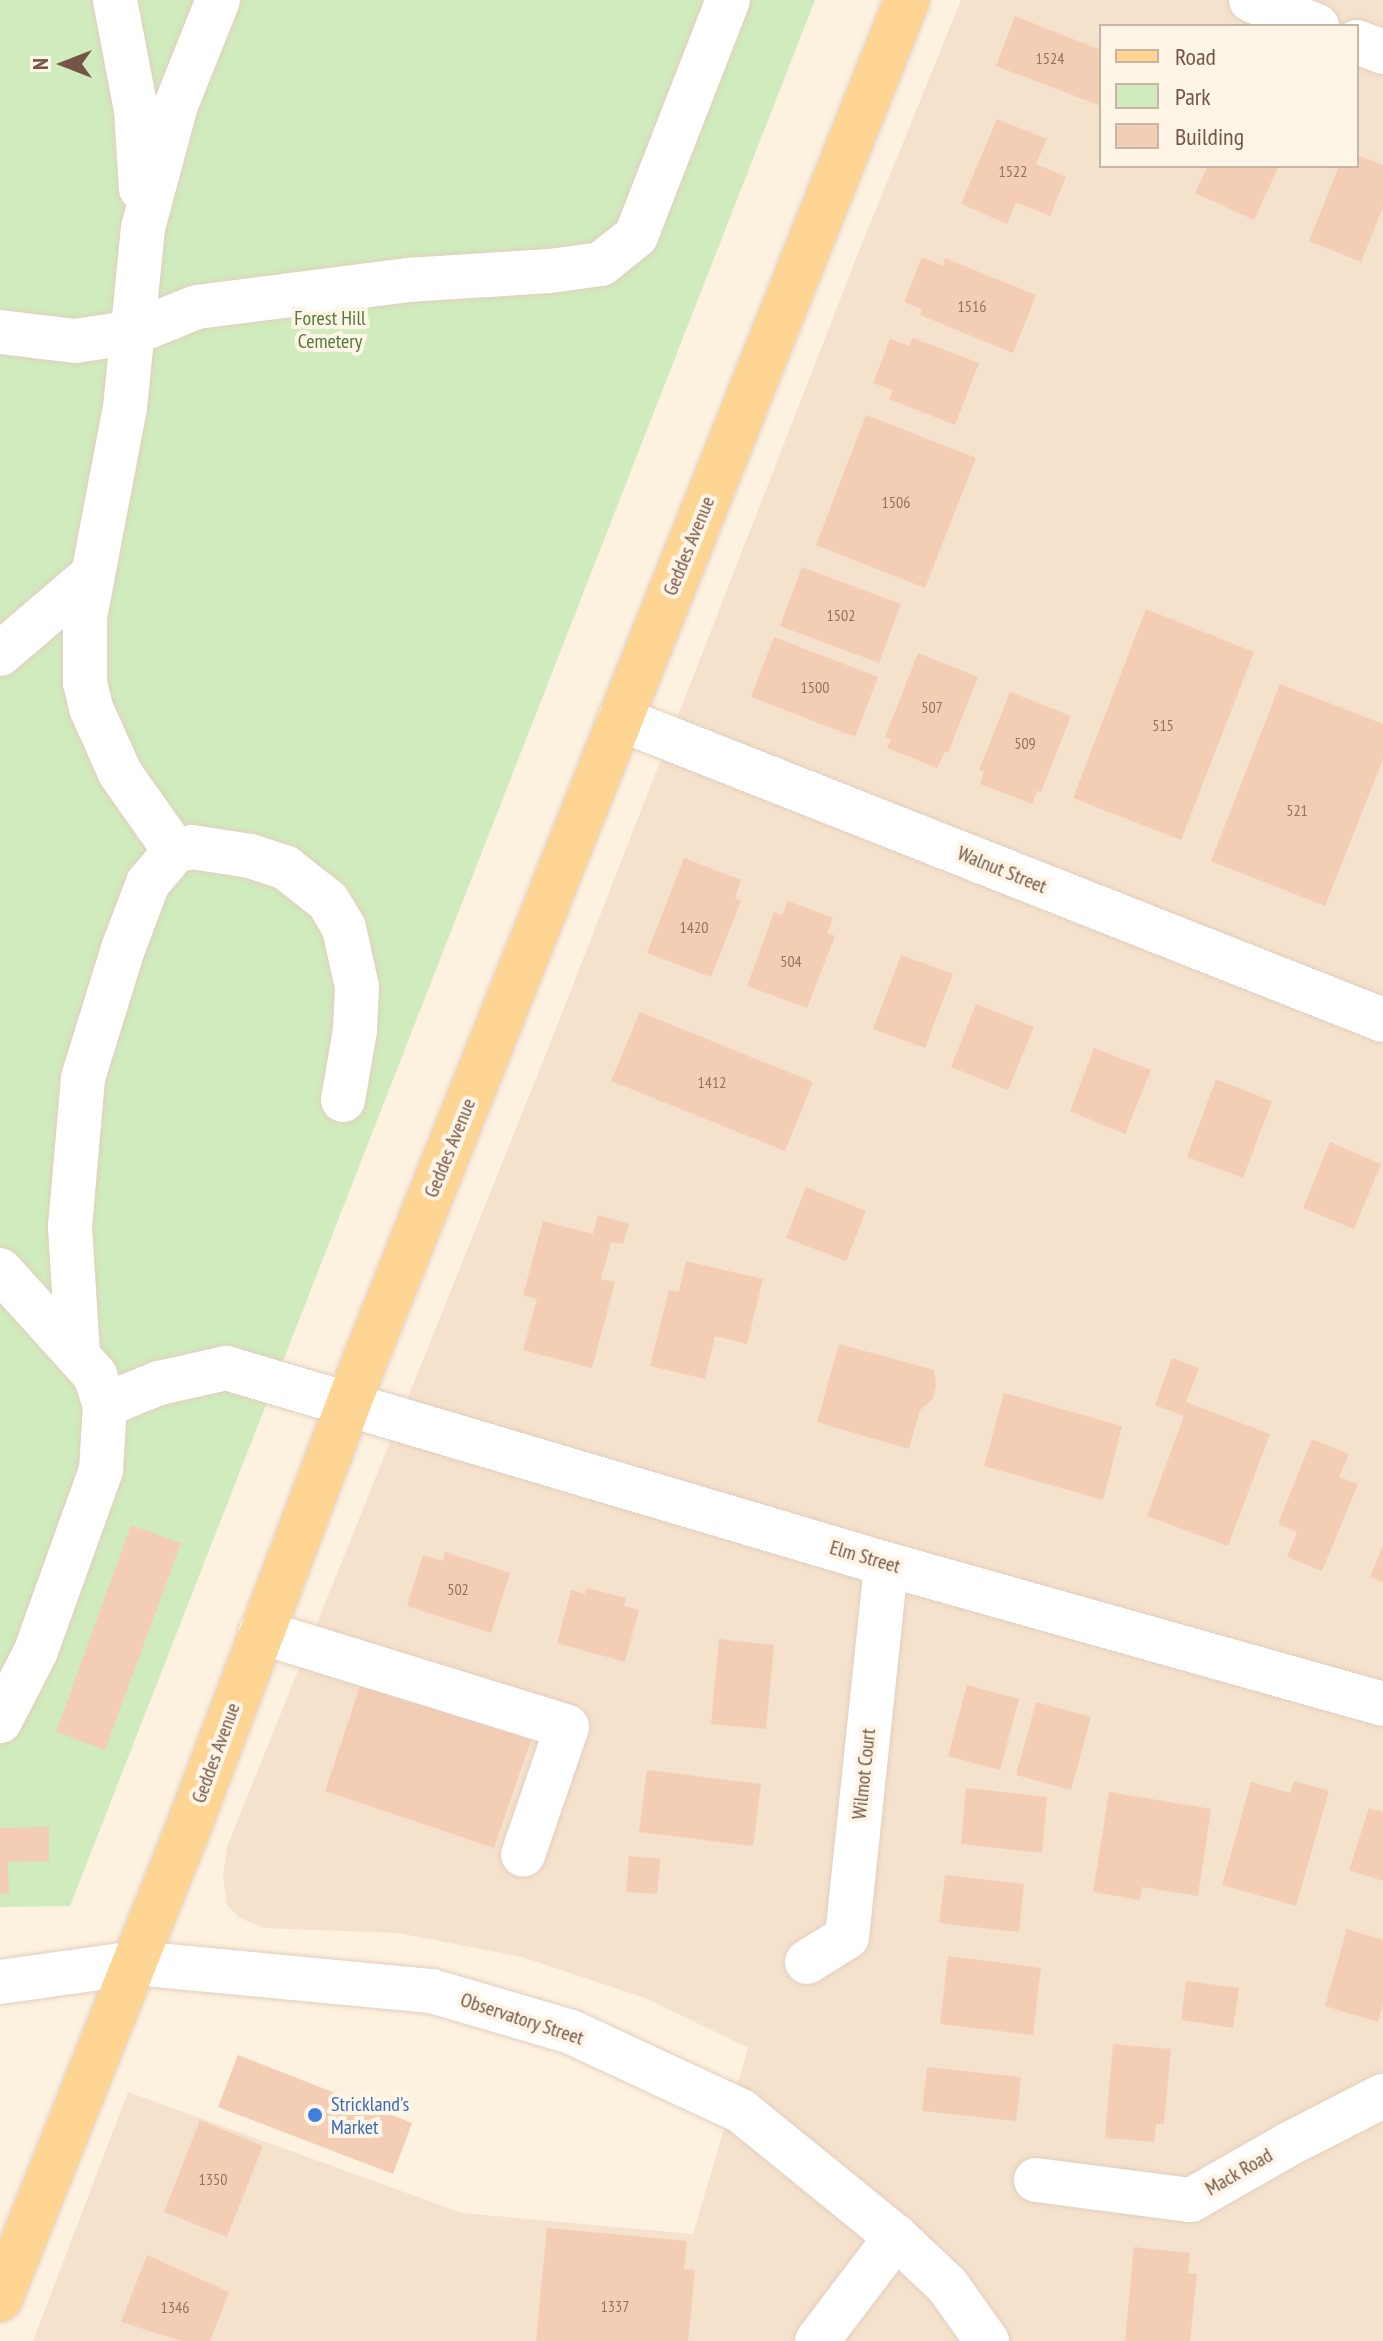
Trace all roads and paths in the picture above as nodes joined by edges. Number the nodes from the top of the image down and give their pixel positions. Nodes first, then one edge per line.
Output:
1 (115, 0) edge
2 (218, 0) edge
3 (728, 0) edge
4 (907, 0) edge
5 (1251, 0) edge
6 (1312, 24) edge
7 (1359, 43) edge
8 (1383, 52) edge
9 (143, 228) junction
10 (0, 332) edge
11 (135, 332) junction
12 (91, 576) junction
13 (0, 654) edge
14 (620, 719) junction
15 (175, 851) junction
16 (1383, 1020) edge
17 (343, 1100) dead end
18 (0, 1270) edge
19 (78, 1354) junction
20 (348, 1403) junction
21 (105, 1405) junction
22 (886, 1564) junction
23 (261, 1632) junction
24 (1383, 1704) edge
25 (0, 1721) edge
26 (523, 1855) dead end
27 (807, 1962) dead end
28 (135, 1963) junction
29 (0, 1982) edge
30 (1383, 2096) edge
31 (1036, 2180) dead end
32 (896, 2237) junction
33 (0, 2299) edge
34 (817, 2341) edge
35 (987, 2341) edge

1 - 9 street
2 - 9 street
3 - 11 street
4 - 14 main road, Geddes Avenue
5 - 6 street
7 - 8 street
9 - 11 street
10 - 11 street
11 - 12 street
12 - 13 street
12 - 15 street
14 - 16 street, Walnut Street
14 - 20 main road, Geddes Avenue
15 - 17 street
15 - 19 street
18 - 19 street
19 - 21 street
20 - 21 street, Elm Street
20 - 22 street, Elm Street
20 - 23 main road, Geddes Avenue
21 - 25 street
22 - 24 street, Elm Street
22 - 27 street, Wilmot Court
23 - 26 street
23 - 28 main road, Geddes Avenue
28 - 29 street, Observatory Street
28 - 32 street, Observatory Street
28 - 33 main road, Geddes Avenue
30 - 31 street, Mack Road
32 - 34 street
32 - 35 street, Observatory Street

